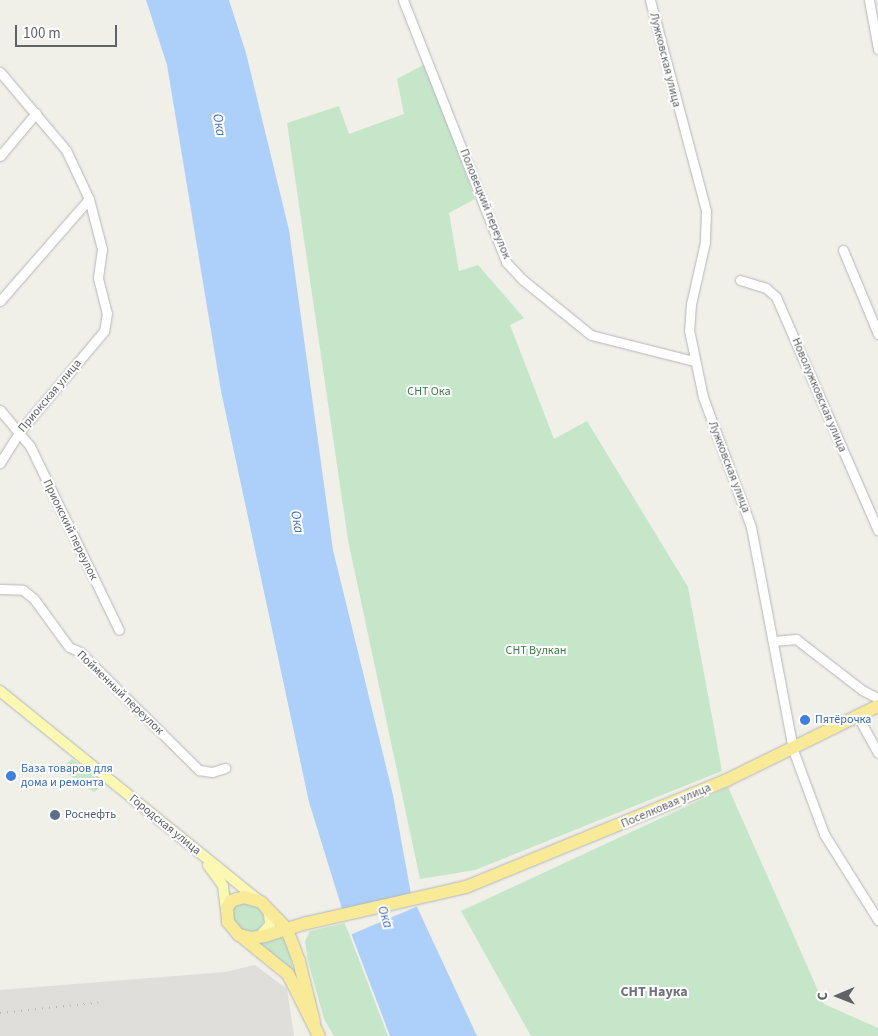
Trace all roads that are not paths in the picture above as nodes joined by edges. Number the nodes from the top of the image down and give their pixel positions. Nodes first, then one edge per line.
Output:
1 (403, 0) edge
2 (650, 0) edge
3 (869, 0) edge
4 (878, 49) edge
5 (0, 72) edge
6 (36, 113) junction
7 (0, 156) edge
8 (89, 199) junction
9 (842, 250) dead end
10 (740, 280) dead end
11 (0, 301) edge
12 (878, 334) edge
13 (694, 362) junction
14 (0, 410) edge
15 (20, 431) junction
16 (0, 463) edge
17 (878, 531) edge
18 (0, 589) edge
19 (119, 630) dead end
20 (773, 641) junction
21 (0, 690) edge
22 (878, 698) edge
23 (878, 706) edge
24 (858, 716) junction
25 (793, 750) junction
26 (878, 752) edge
27 (225, 768) dead end
28 (200, 854) junction
29 (261, 902) junction
30 (274, 912) junction
31 (226, 914) junction
32 (878, 920) edge
33 (310, 923) junction
34 (287, 929) junction
35 (239, 935) junction
36 (257, 938) junction
37 (299, 961) junction
38 (314, 1022) junction
39 (319, 1036) edge

1 - 13 street, Половецкий переулок
2 - 13 street, Лужковская улица
3 - 4 street
5 - 6 street
6 - 7 street
6 - 8 street
8 - 11 street
8 - 15 street, Приокская улица
9 - 12 street
10 - 17 street, Новолужковская улица
13 - 20 street, Лужковская улица
14 - 15 street, Приокский переулок
15 - 16 street, Приокская улица
15 - 19 street, Приокский переулок
18 - 27 street, Пойменный переулок
20 - 22 street
20 - 25 street, Лужковская улица
21 - 28 main road, Городская улица
23 - 24 highway, Поселковая улица
24 - 25 highway, Поселковая улица
24 - 26 street
25 - 32 street, Лужковская улица
25 - 33 highway, Поселковая улица
28 - 29 main road, Городская улица
28 - 31 main road
29 - 30 highway
29 - 31 highway
29 - 36 main road
30 - 33 highway
30 - 34 highway
31 - 35 highway
33 - 34 highway, Поселковая улица
33 - 37 highway
34 - 36 highway, Поселковая улица
34 - 37 highway
35 - 36 highway
35 - 38 highway
37 - 38 highway
38 - 39 highway

